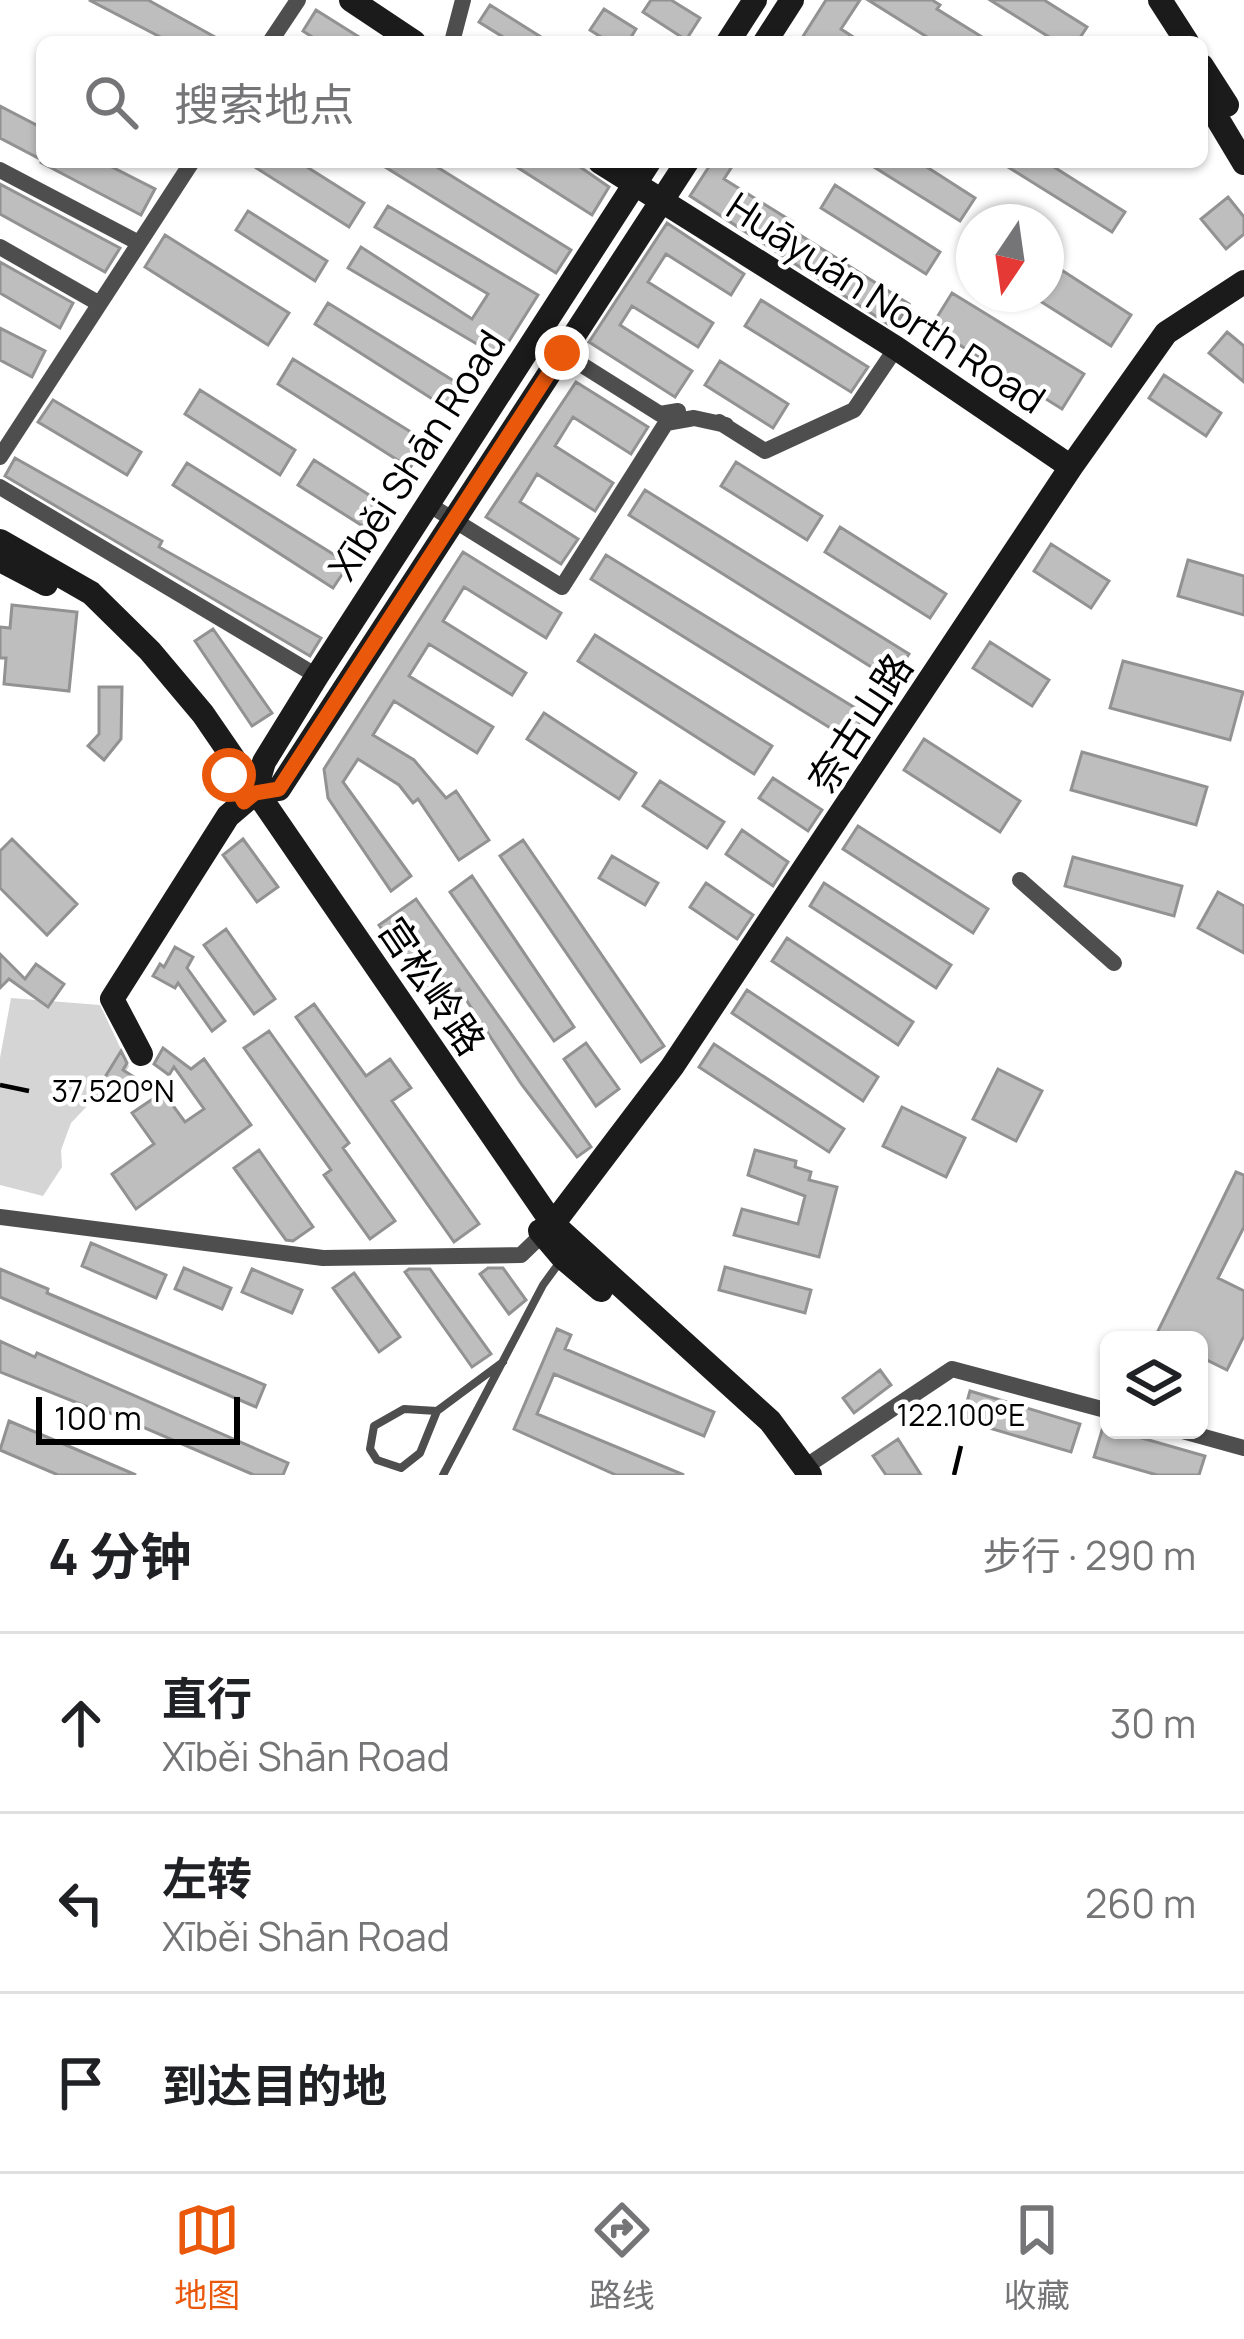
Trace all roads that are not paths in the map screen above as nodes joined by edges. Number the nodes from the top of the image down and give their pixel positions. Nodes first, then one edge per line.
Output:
1 (298, 0) edge
2 (351, 0) edge
3 (463, 0) edge
4 (755, 0) edge
5 (792, 0) edge
6 (1145, 0) edge
7 (1160, 0) edge
8 (274, 36) edge
9 (405, 36) edge
10 (454, 36) edge
11 (732, 36) edge
12 (769, 36) edge
13 (1167, 36) edge
14 (1183, 36) edge
15 (1208, 76) edge
16 (1208, 103) edge
17 (1244, 133) edge
18 (1244, 163) edge
19 (188, 168) edge
20 (610, 168) edge
21 (646, 168) edge
22 (683, 168) edge
23 (0, 170) edge
24 (635, 184) junction
25 (662, 202) junction
26 (139, 243) junction
27 (0, 247) edge
28 (1244, 282) edge
29 (98, 303) junction
30 (896, 348) junction
31 (562, 353) junction
32 (726, 425) junction
33 (0, 457) edge
34 (1071, 467) junction
35 (0, 487) edge
36 (428, 504) junction
37 (455, 521) junction
38 (0, 541) edge
39 (0, 560) edge
40 (316, 676) junction
41 (250, 798) junction
42 (1020, 880) dead end
43 (1114, 963) dead end
44 (141, 1054) dead end
45 (0, 1217) edge
46 (548, 1229) junction
47 (568, 1251) junction
48 (503, 1362) junction
49 (1100, 1409) edge
50 (436, 1411) junction
51 (1208, 1438) edge
52 (1244, 1448) edge
53 (803, 1472) edge
54 (443, 1475) edge

1 - 8 street
2 - 9 main road
3 - 10 street
4 - 11 main road
5 - 12 main road
6 - 13 main road
7 - 14 main road
15 - 17 main road
16 - 18 main road
19 - 26 street
20 - 24 main road, Huāyuán North Road
21 - 24 main road, Xīběi Shān Road
22 - 25 main road, Xīběi Shān Road
23 - 26 street
24 - 25 main road, Huāyuán North Road
24 - 36 main road, Xīběi Shān Road
25 - 30 main road, Huāyuán North Road
25 - 31 main road, Xīběi Shān Road
26 - 29 street
27 - 29 street
28 - 34 main road, 奈古山路
29 - 33 street
30 - 32 street
30 - 34 main road, Huāyuán North Road
31 - 32 street
31 - 37 main road, Xīběi Shān Road
32 - 37 street
34 - 46 main road, 奈古山路
35 - 40 street
36 - 37 street
36 - 40 main road, Xīběi Shān Road
37 - 41 main road, Xīběi Shān Road
38 - 41 main road
39 - 41 main road
40 - 41 main road, Xīběi Shān Road
41 - 44 main road, Xīběi Shān Road
41 - 46 main road
42 - 43 street
45 - 46 street
46 - 47 main road
47 - 48 lane
47 - 53 main road
48 - 50 lane
48 - 54 lane
49 - 53 street
50 - 50 lane
51 - 52 street

